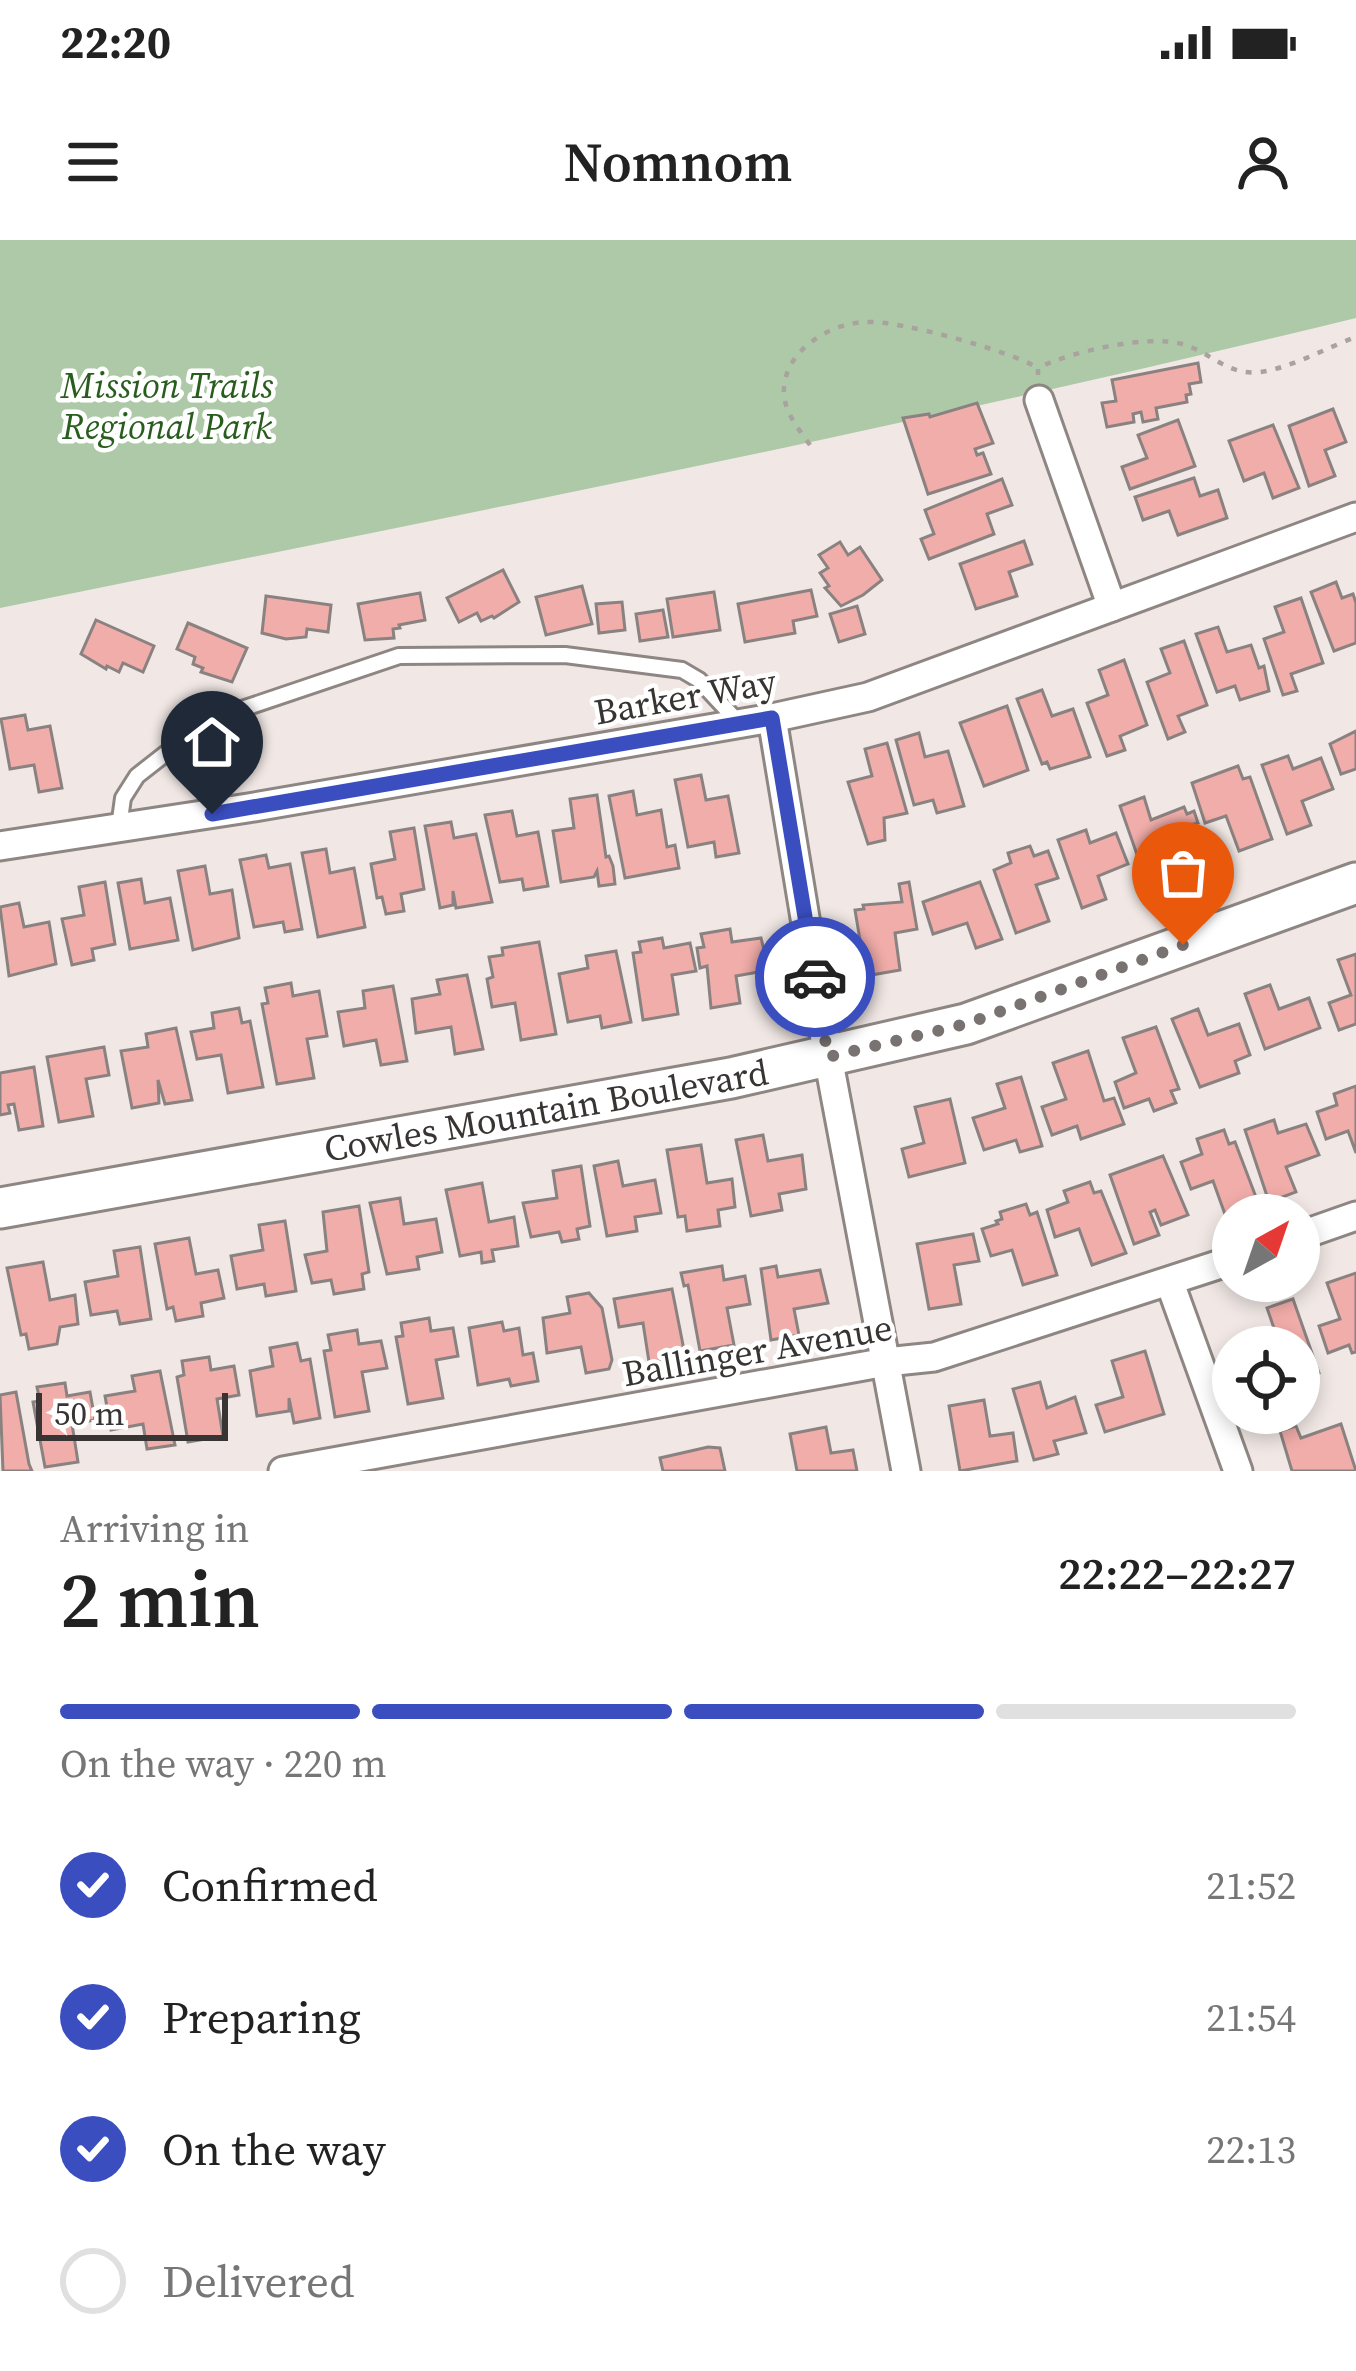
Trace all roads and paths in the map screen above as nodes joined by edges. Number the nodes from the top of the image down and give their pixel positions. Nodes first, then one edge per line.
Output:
1 (1356, 338) edge
2 (1038, 368) junction
3 (1039, 400) joint
4 (810, 445) dead end
5 (1356, 518) edge
6 (1112, 607) junction
7 (772, 718) junction
8 (739, 723) junction
9 (118, 830) junction
10 (0, 846) edge
11 (1356, 883) edge
12 (828, 1057) junction
13 (0, 1208) edge
14 (1356, 1216) edge
15 (1320, 1229) edge
16 (1212, 1268) edge
17 (1169, 1283) junction
18 (886, 1362) junction
19 (283, 1471) edge
20 (905, 1471) edge
21 (1238, 1471) edge

1 - 2 path
2 - 3 path
2 - 4 path
3 - 6 street
5 - 6 street, Barker Way
6 - 7 street, Barker Way
7 - 8 street, Barker Way
7 - 12 street
8 - 9 street, Barker Way
8 - 9 lane
9 - 10 street, Barker Way
11 - 12 street, Cowles Mountain Boulevard
12 - 13 street, Cowles Mountain Boulevard
12 - 18 street
14 - 15 street
16 - 17 street, Ballinger Avenue
17 - 18 street, Ballinger Avenue
17 - 21 street
18 - 19 street, Ballinger Avenue
18 - 20 street

